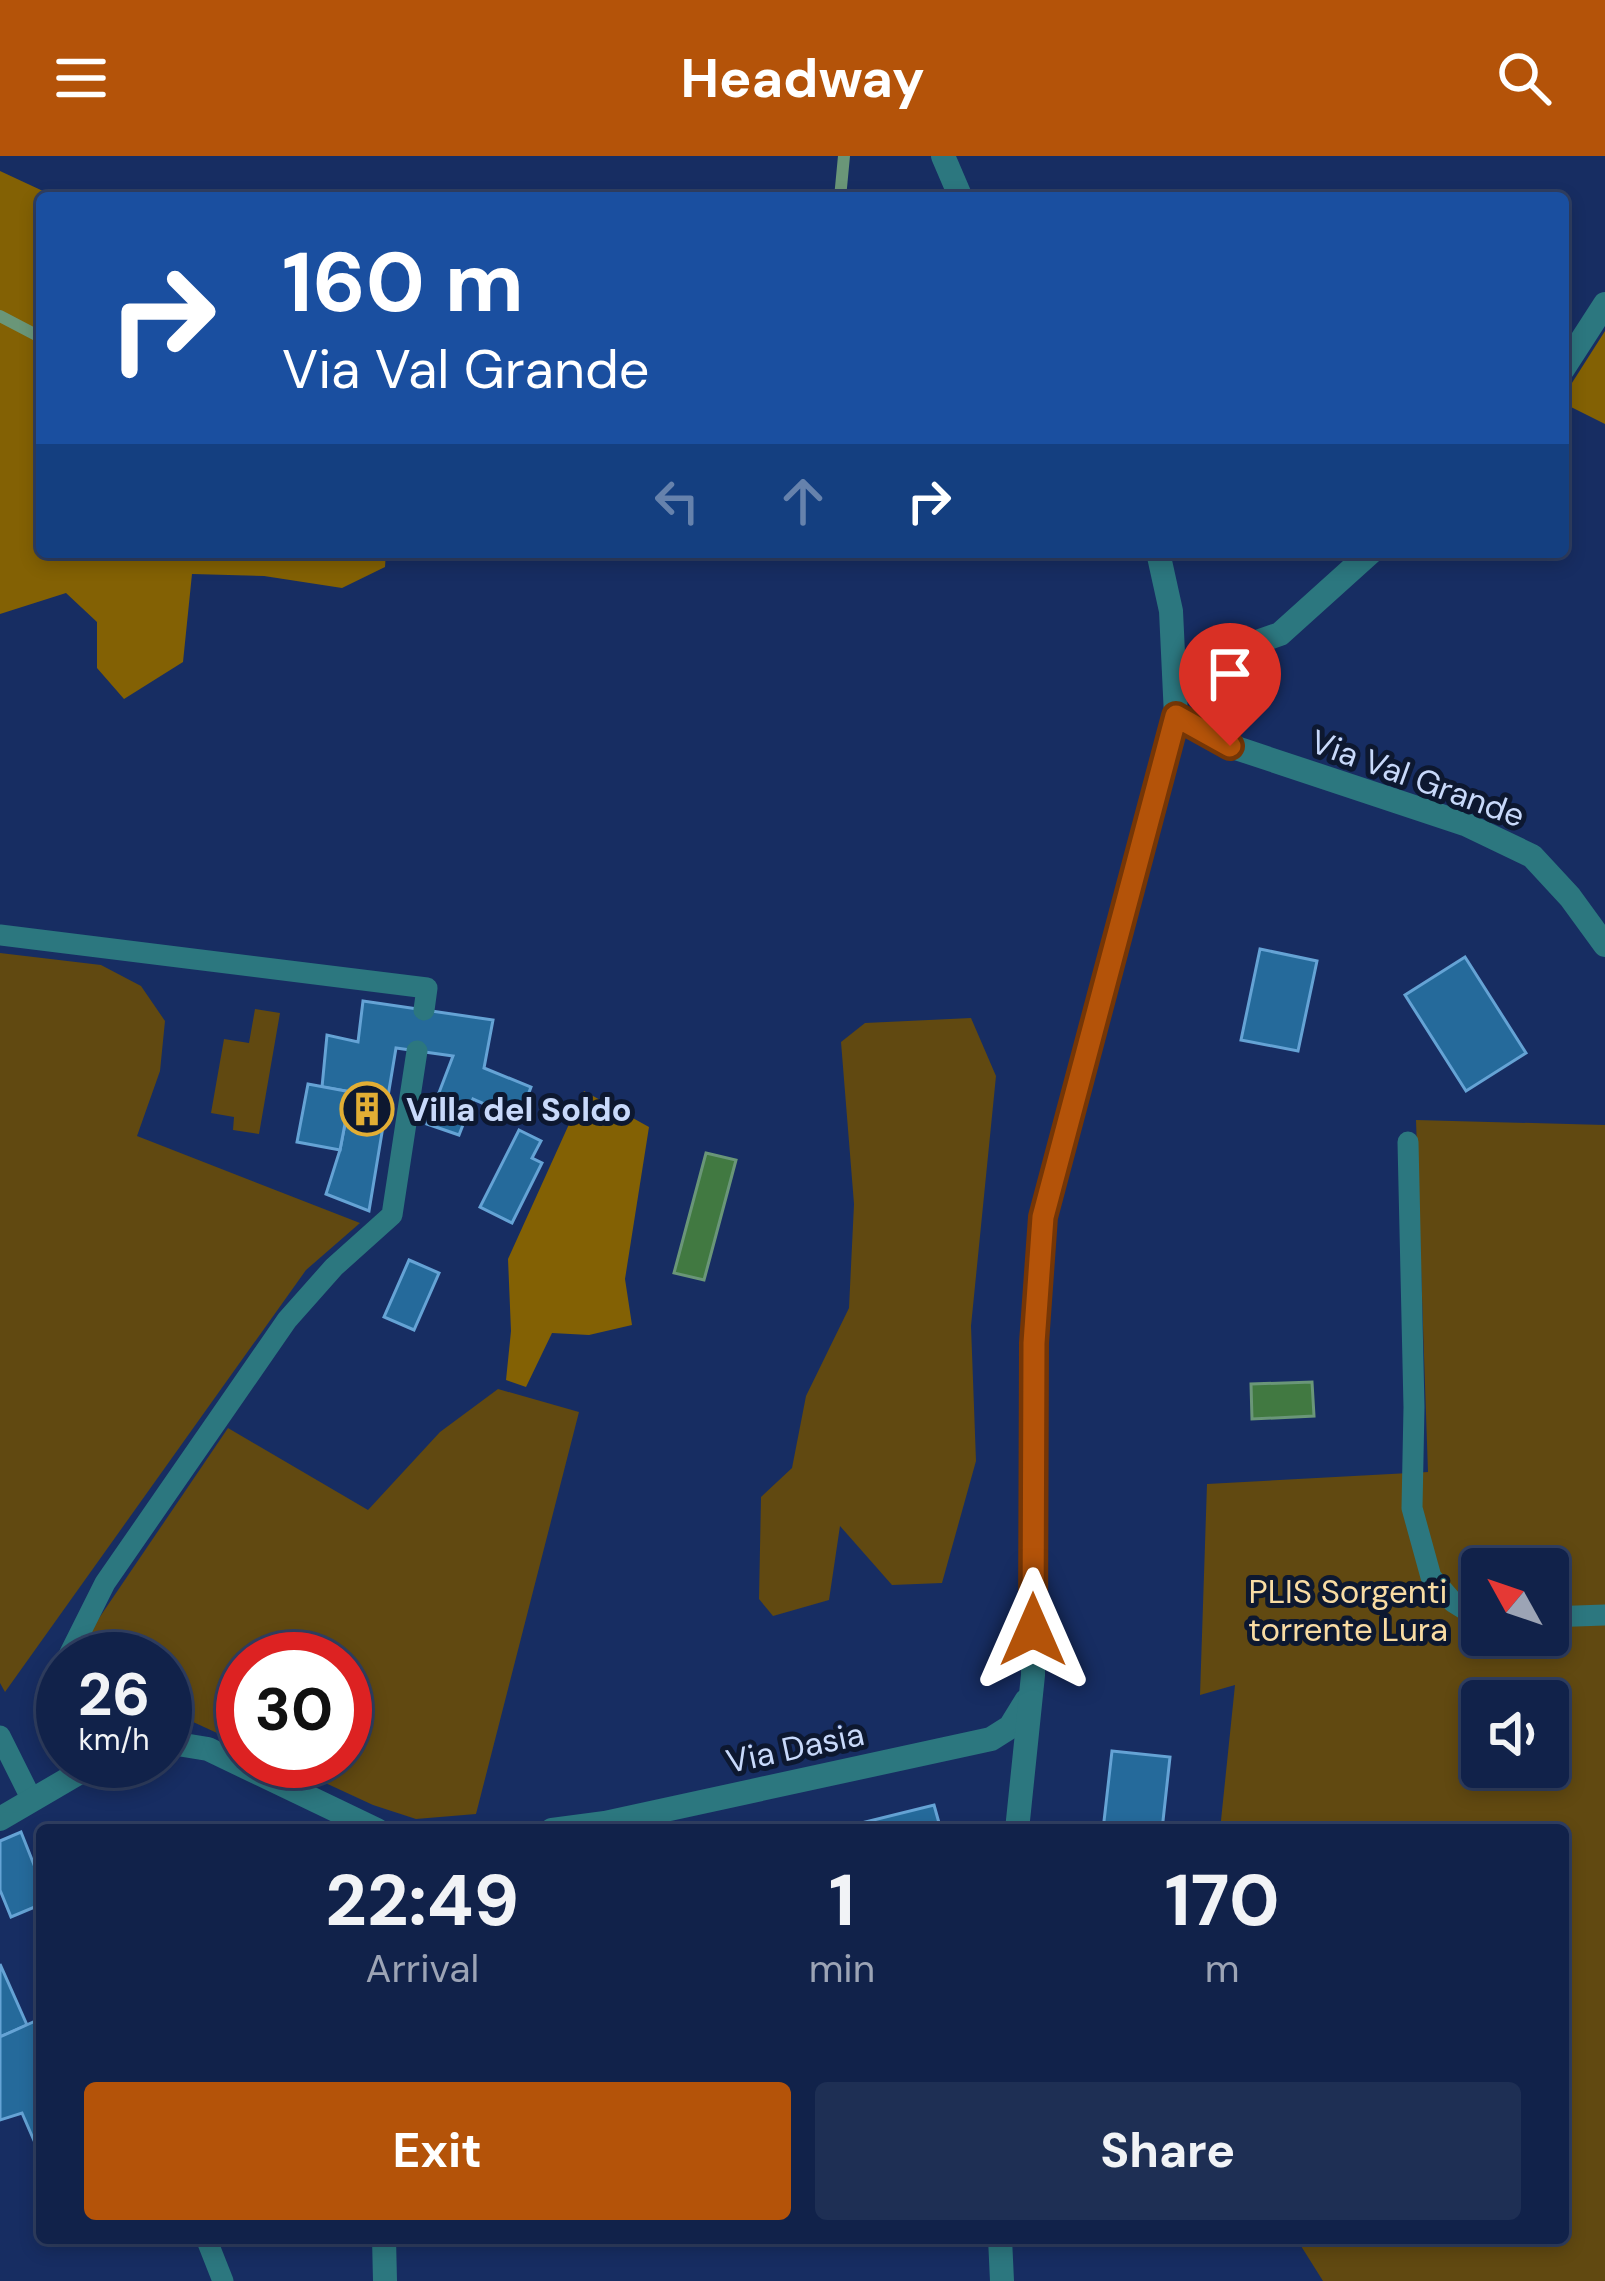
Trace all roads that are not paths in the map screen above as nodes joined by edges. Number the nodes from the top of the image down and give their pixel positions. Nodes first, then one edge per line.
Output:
1 (944, 156) edge
2 (959, 192) edge
3 (1605, 304) edge
4 (1569, 360) edge
5 (1159, 558) edge
6 (1365, 558) edge
7 (1174, 671) junction
8 (1176, 716) junction
9 (0, 935) edge
10 (1605, 946) edge
11 (424, 1010) dead end
12 (417, 1051) dead end
13 (1408, 1142) dead end
14 (1461, 1606) edge
15 (1605, 1615) edge
16 (1569, 1616) edge
17 (80, 1632) edge
18 (1029, 1693) junction
19 (0, 1736) edge
20 (192, 1746) edge
21 (44, 1788) edge
22 (31, 1798) junction
23 (0, 1819) edge
24 (362, 1824) edge
25 (597, 1824) edge
26 (1018, 1824) edge
27 (208, 2244) edge
28 (384, 2244) edge
29 (1000, 2244) edge
30 (223, 2281) edge
31 (385, 2281) edge
32 (1002, 2281) edge

1 - 2 street
3 - 4 street
5 - 7 street
6 - 7 street
7 - 8 street
8 - 10 street, Via Val Grande
8 - 18 street
9 - 11 lane
12 - 17 lane
13 - 14 lane
15 - 16 lane
18 - 25 street, Via Dasia
18 - 26 street
19 - 22 lane
20 - 24 street
21 - 22 street
22 - 23 street
27 - 30 lane
28 - 31 street
29 - 32 street

